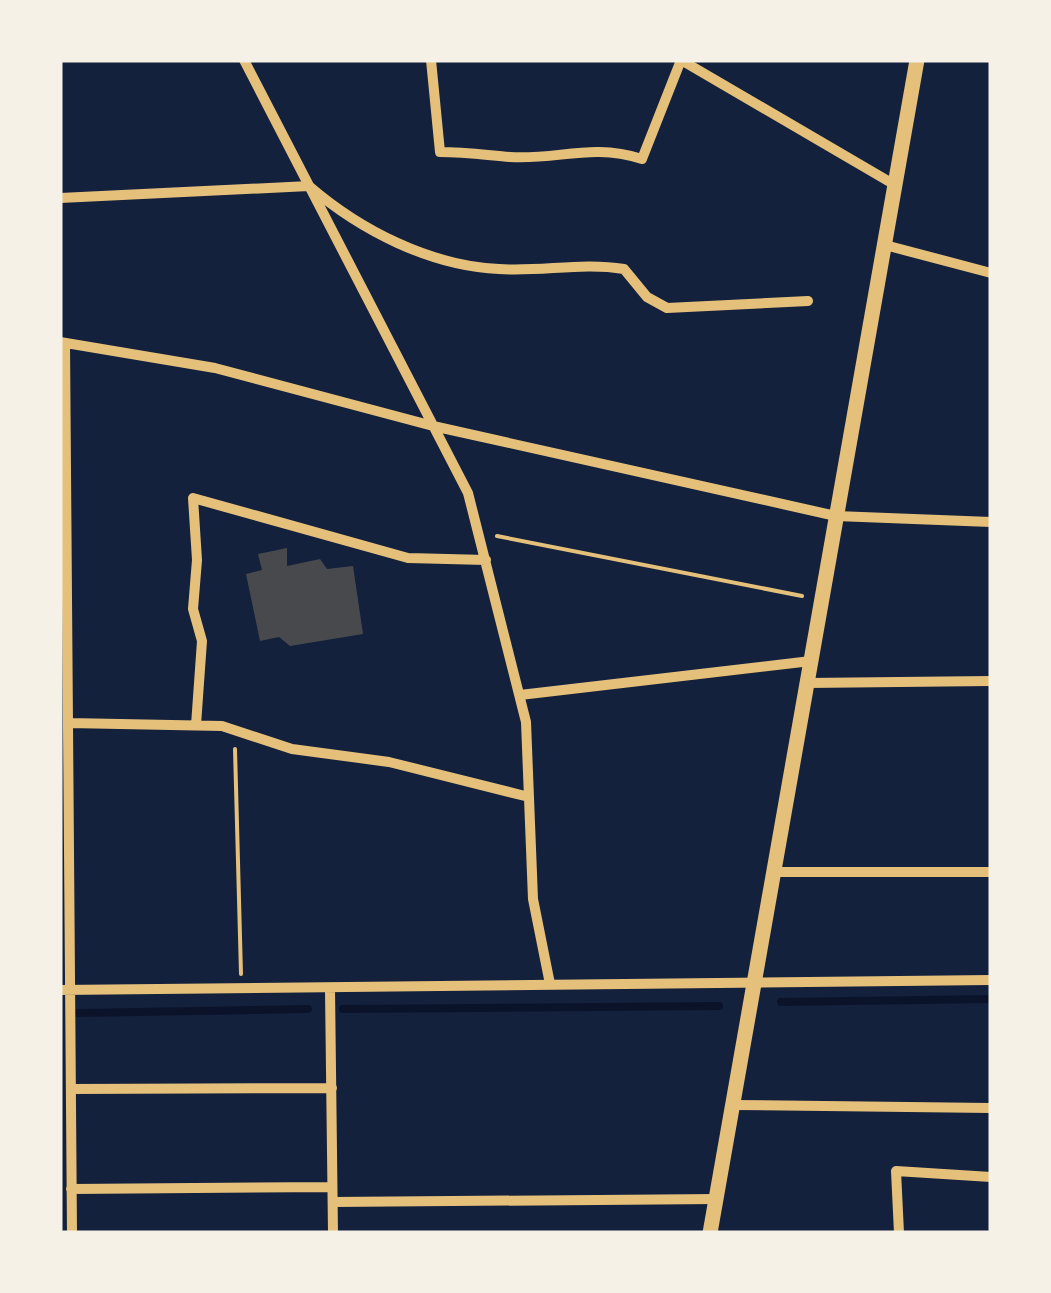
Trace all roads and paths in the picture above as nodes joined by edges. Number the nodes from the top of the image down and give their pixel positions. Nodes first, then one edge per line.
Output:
1 (244, 60) edge
2 (431, 60) edge
3 (681, 60) edge
4 (917, 60) edge
5 (895, 185) junction
6 (309, 186) junction
7 (60, 198) edge
8 (884, 245) junction
9 (991, 273) edge
10 (808, 302) dead end
11 (62, 343) edge
12 (432, 426) junction
13 (836, 516) junction
14 (991, 522) edge
15 (480, 532) junction
16 (64, 541) edge
17 (486, 560) junction
18 (821, 600) junction
19 (811, 661) junction
20 (991, 682) edge
21 (807, 683) junction
22 (520, 696) junction
23 (69, 723) junction
24 (196, 725) junction
25 (234, 730) junction
26 (65, 749) edge
27 (529, 798) junction
28 (775, 872) junction
29 (991, 872) edge
30 (991, 980) edge
31 (550, 984) junction
32 (756, 986) junction
33 (242, 989) junction
34 (330, 989) junction
35 (66, 990) edge
36 (332, 1088) junction
37 (71, 1089) junction
38 (734, 1105) junction
39 (991, 1108) edge
40 (991, 1177) edge
41 (332, 1186) junction
42 (68, 1193) edge
43 (717, 1198) junction
44 (333, 1202) junction
45 (72, 1233) edge
46 (333, 1233) edge
47 (710, 1233) edge
48 (898, 1233) edge

1 - 6 street
2 - 3 street
3 - 5 street
4 - 5 street
5 - 8 street
6 - 7 street
6 - 10 street
6 - 12 street
8 - 9 street
8 - 13 street
11 - 12 street
11 - 16 street
12 - 13 street
12 - 15 street
13 - 14 street
13 - 18 street
15 - 17 street
15 - 18 path
16 - 23 street
17 - 22 street
17 - 24 street
18 - 19 street
19 - 21 street
19 - 22 street
20 - 21 street
21 - 28 street
22 - 27 street
23 - 24 street
23 - 26 street
24 - 25 street
25 - 27 street
25 - 33 path
26 - 35 street
27 - 31 street
28 - 29 street
28 - 32 street
30 - 32 street
31 - 32 street
31 - 34 street
32 - 38 street
33 - 34 street
33 - 35 street
34 - 36 street
35 - 37 street
36 - 37 street
36 - 41 street
37 - 42 street
38 - 39 street
38 - 43 street
40 - 48 street
41 - 42 street
41 - 44 street
42 - 45 street
43 - 44 street
43 - 47 street
44 - 46 street

